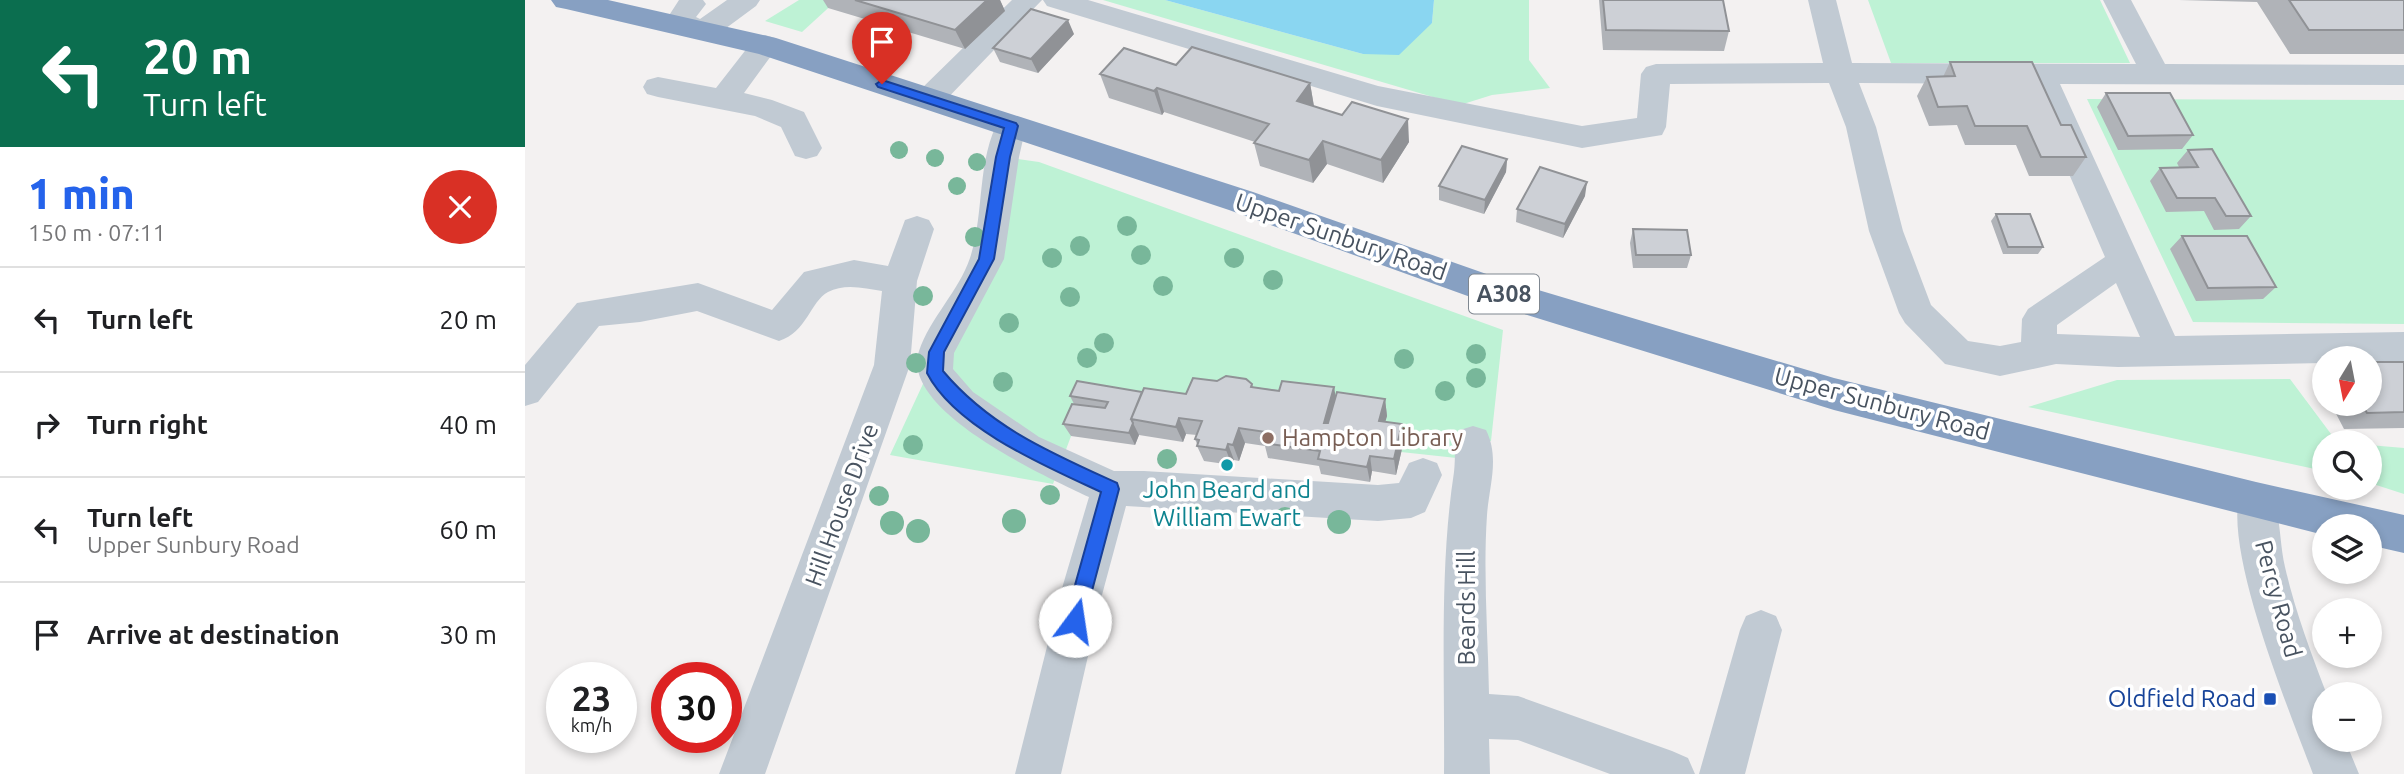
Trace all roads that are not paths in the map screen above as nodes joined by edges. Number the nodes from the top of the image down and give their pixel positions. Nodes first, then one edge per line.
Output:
1 (566, 0) edge
2 (746, 0) edge
3 (1028, 0) edge
4 (1056, 0) edge
5 (1822, 0) edge
6 (2117, 0) edge
7 (701, 11) edge
8 (765, 46) junction
9 (1840, 74) junction
10 (2156, 74) junction
11 (2041, 75) junction
12 (2404, 75) edge
13 (658, 87) dead end
14 (724, 99) junction
15 (929, 99) junction
16 (1011, 126) junction
17 (806, 148) dead end
18 (917, 229) dead end
19 (2125, 261) junction
20 (900, 281) junction
21 (2404, 347) edge
22 (2164, 351) junction
23 (2039, 353) junction
24 (525, 391) edge
25 (1473, 442) dead end
26 (1423, 475) dead end
27 (1111, 489) junction
28 (2256, 501) junction
29 (2404, 534) edge
30 (1761, 630) dead end
31 (1466, 715) junction
32 (742, 774) edge
33 (1038, 774) edge
34 (1467, 774) edge
35 (1672, 774) edge
36 (1722, 774) edge
37 (2336, 774) edge

1 - 7 highway, Upper Sunbury Road / A308
2 - 7 street
3 - 15 street
4 - 9 street
5 - 9 street
6 - 10 street
7 - 8 highway, Upper Sunbury Road / A308
8 - 14 street
8 - 15 highway, Upper Sunbury Road / A308
9 - 11 lane
9 - 23 street
10 - 11 lane
10 - 12 lane
11 - 19 street
13 - 14 street
14 - 17 street
15 - 16 highway, Upper Sunbury Road / A308
16 - 27 street
16 - 28 highway, Upper Sunbury Road / A308
18 - 20 street, Hill House Drive
19 - 22 street
19 - 23 street
20 - 24 street
20 - 32 street, Hill House Drive
21 - 22 street
22 - 23 street
25 - 31 street, Beards Hill
26 - 27 street
27 - 33 street
28 - 29 highway, Upper Sunbury Road / A308
28 - 37 street, Percy Road
30 - 36 street
31 - 34 street, Beards Hill
31 - 35 street

